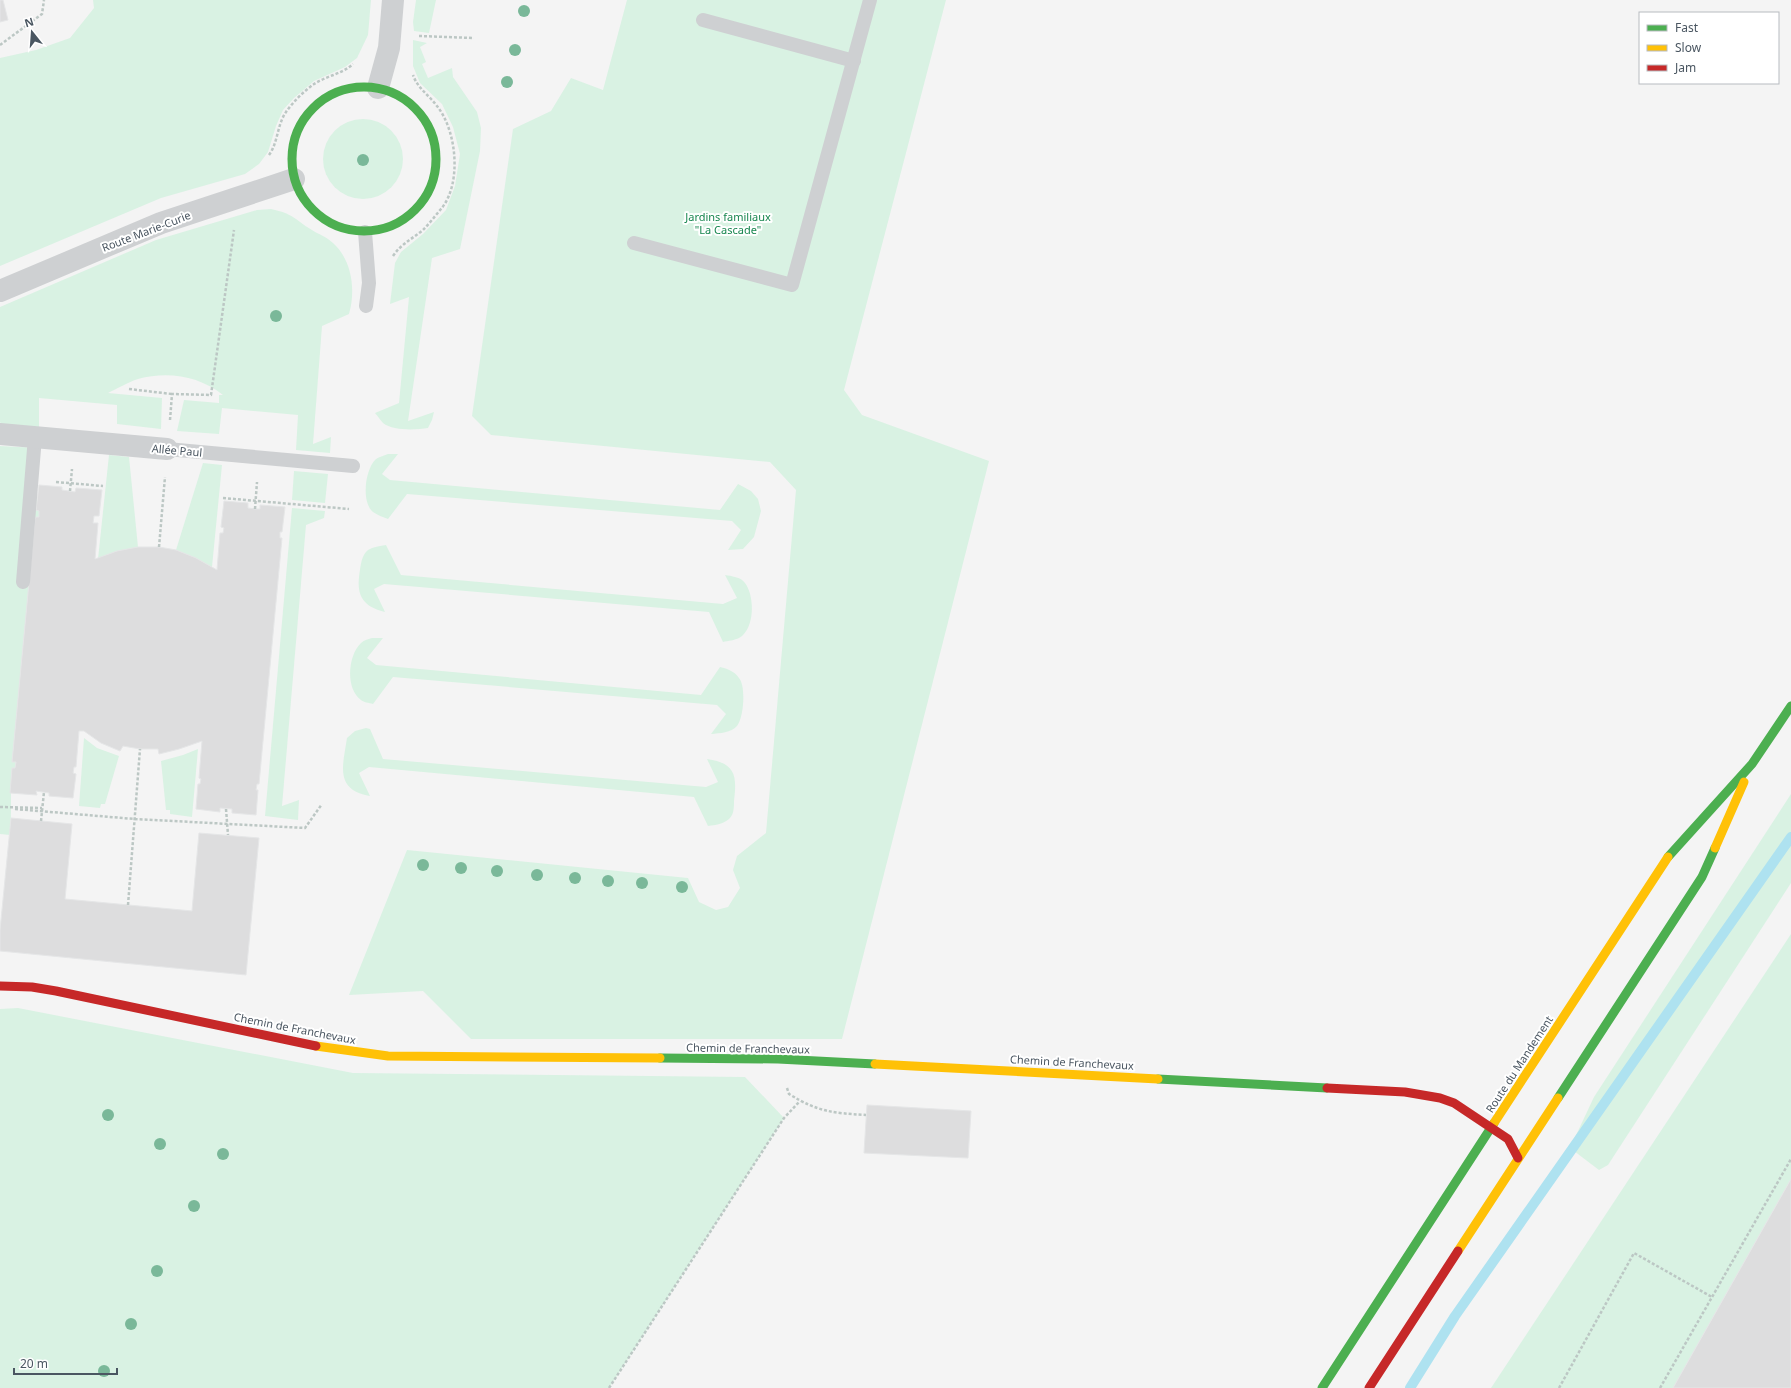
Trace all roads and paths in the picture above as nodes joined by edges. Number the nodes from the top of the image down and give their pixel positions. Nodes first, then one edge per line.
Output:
1 (44, 0) edge
2 (394, 0) edge
3 (870, 0) edge
4 (703, 20) dead end
5 (417, 36) dead end
6 (474, 38) dead end
7 (0, 45) edge
8 (854, 60) junction
9 (357, 61) dead end
10 (411, 72) dead end
11 (378, 88) junction
12 (268, 157) dead end
13 (294, 179) junction
14 (230, 200) junction
15 (365, 232) junction
16 (634, 243) dead end
17 (393, 258) dead end
18 (0, 291) edge
19 (366, 306) dead end
20 (129, 389) dead end
21 (172, 394) junction
22 (0, 434) edge
23 (35, 437) junction
24 (167, 449) junction
25 (353, 466) dead end
26 (59, 482) dead end
27 (71, 483) junction
28 (103, 486) dead end
29 (70, 491) dead end
30 (223, 498) dead end
31 (255, 501) junction
32 (254, 509) dead end
33 (349, 509) dead end
34 (159, 547) dead end
35 (24, 582) dead end
36 (1791, 706) edge
37 (140, 750) dead end
38 (1752, 764) junction
39 (44, 792) dead end
40 (322, 804) dead end
41 (0, 807) edge
42 (42, 809) junction
43 (226, 809) dead end
44 (135, 819) junction
45 (41, 821) dead end
46 (227, 824) junction
47 (228, 835) dead end
48 (128, 905) dead end
49 (0, 986) edge
50 (778, 1059) junction
51 (800, 1101) junction
52 (866, 1115) dead end
53 (1492, 1128) junction
54 (1518, 1158) junction
55 (1791, 1159) edge
56 (1712, 1297) junction
57 (609, 1388) edge
58 (1322, 1388) edge
59 (1369, 1388) edge
60 (1559, 1388) edge
61 (1660, 1388) edge

1 - 7 path
2 - 11 street
3 - 8 lane
4 - 8 lane
5 - 6 path
8 - 16 lane
9 - 12 path
10 - 17 path
11 - 13 street
11 - 15 street
13 - 14 street, Route Marie-Curie
13 - 15 street
14 - 18 street, Route Marie-Curie
14 - 21 path
15 - 19 lane
20 - 21 path
21 - 24 path
22 - 23 street, Allée Paul
23 - 24 street, Allée Paul
23 - 35 lane
24 - 25 lane, Allée Paul
24 - 34 path
26 - 27 path
27 - 28 path
27 - 29 path
30 - 31 path
31 - 32 path
31 - 33 path
36 - 38 street, Route du Mandement
37 - 44 path
38 - 53 street, Route du Mandement
38 - 54 street, Route du Mandement
39 - 42 path
40 - 46 path
41 - 42 path
42 - 44 path
42 - 45 path
43 - 46 path
44 - 46 path
44 - 48 path
46 - 47 path
49 - 50 street, Chemin de Franchevaux
50 - 51 path
50 - 53 street, Chemin de Franchevaux
51 - 52 path
51 - 57 path
53 - 54 street, Chemin de Franchevaux
53 - 58 street, Route du Mandement
54 - 59 street, Route du Mandement
55 - 56 path
56 - 60 path
56 - 61 path

